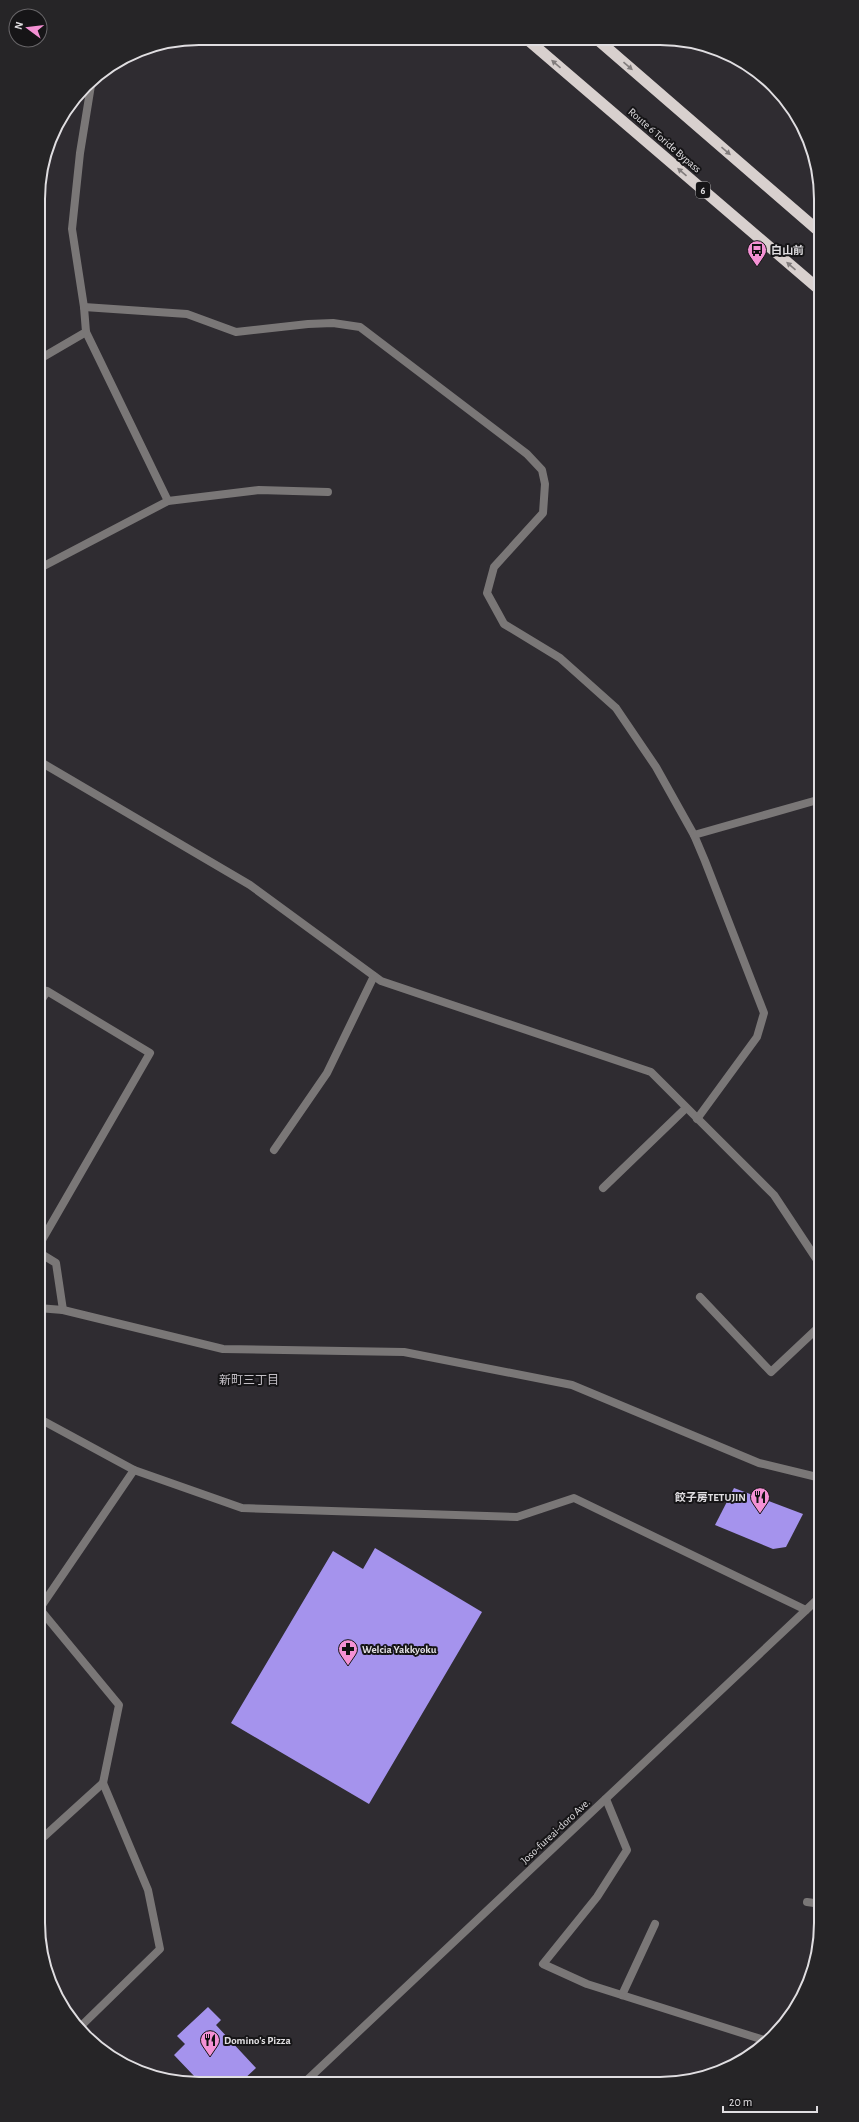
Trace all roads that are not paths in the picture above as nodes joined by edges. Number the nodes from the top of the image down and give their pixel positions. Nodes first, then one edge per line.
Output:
1 (534, 45) edge
2 (604, 45) edge
3 (90, 90) edge
4 (814, 227) edge
5 (814, 285) edge
6 (84, 307) junction
7 (86, 332) junction
8 (45, 356) edge
9 (328, 492) dead end
10 (168, 501) junction
11 (45, 565) edge
12 (45, 765) edge
13 (814, 801) edge
14 (694, 836) junction
15 (374, 976) junction
16 (45, 994) edge
17 (686, 1108) junction
18 (697, 1119) junction
19 (274, 1150) dead end
20 (603, 1188) dead end
21 (45, 1235) edge
22 (814, 1255) edge
23 (45, 1256) edge
24 (700, 1297) dead end
25 (45, 1309) edge
26 (63, 1310) junction
27 (814, 1332) edge
28 (45, 1422) edge
29 (134, 1470) junction
30 (814, 1476) edge
31 (45, 1600) edge
32 (814, 1603) edge
33 (806, 1610) junction
34 (45, 1616) edge
35 (103, 1783) junction
36 (606, 1799) junction
37 (45, 1836) edge
38 (807, 1902) dead end
39 (814, 1903) edge
40 (655, 1924) dead end
41 (622, 1995) junction
42 (83, 2025) edge
43 (762, 2039) edge
44 (310, 2077) edge

5 -> 1 highway, Route 6 Toride Bypass / 6
2 -> 4 highway
3 - 6 street
6 - 7 street
6 - 14 street
7 - 8 street
7 - 10 street
9 - 10 street
10 - 11 street
12 - 15 street
13 - 14 street
14 - 18 street
15 - 17 street
15 - 19 street
16 - 21 street
17 - 18 street
17 - 20 street
18 - 22 street
23 - 26 street
24 - 27 street
25 - 26 street
26 - 30 street
28 - 29 street
29 - 31 street
29 - 33 street
32 - 33 street, Joso-fureai-doro Ave.
33 - 36 street, Joso-fureai-doro Ave.
34 - 35 street
35 - 37 street
35 - 42 street
36 - 41 street
36 - 44 street, Joso-fureai-doro Ave.
38 - 39 street
40 - 41 street
41 - 43 street

